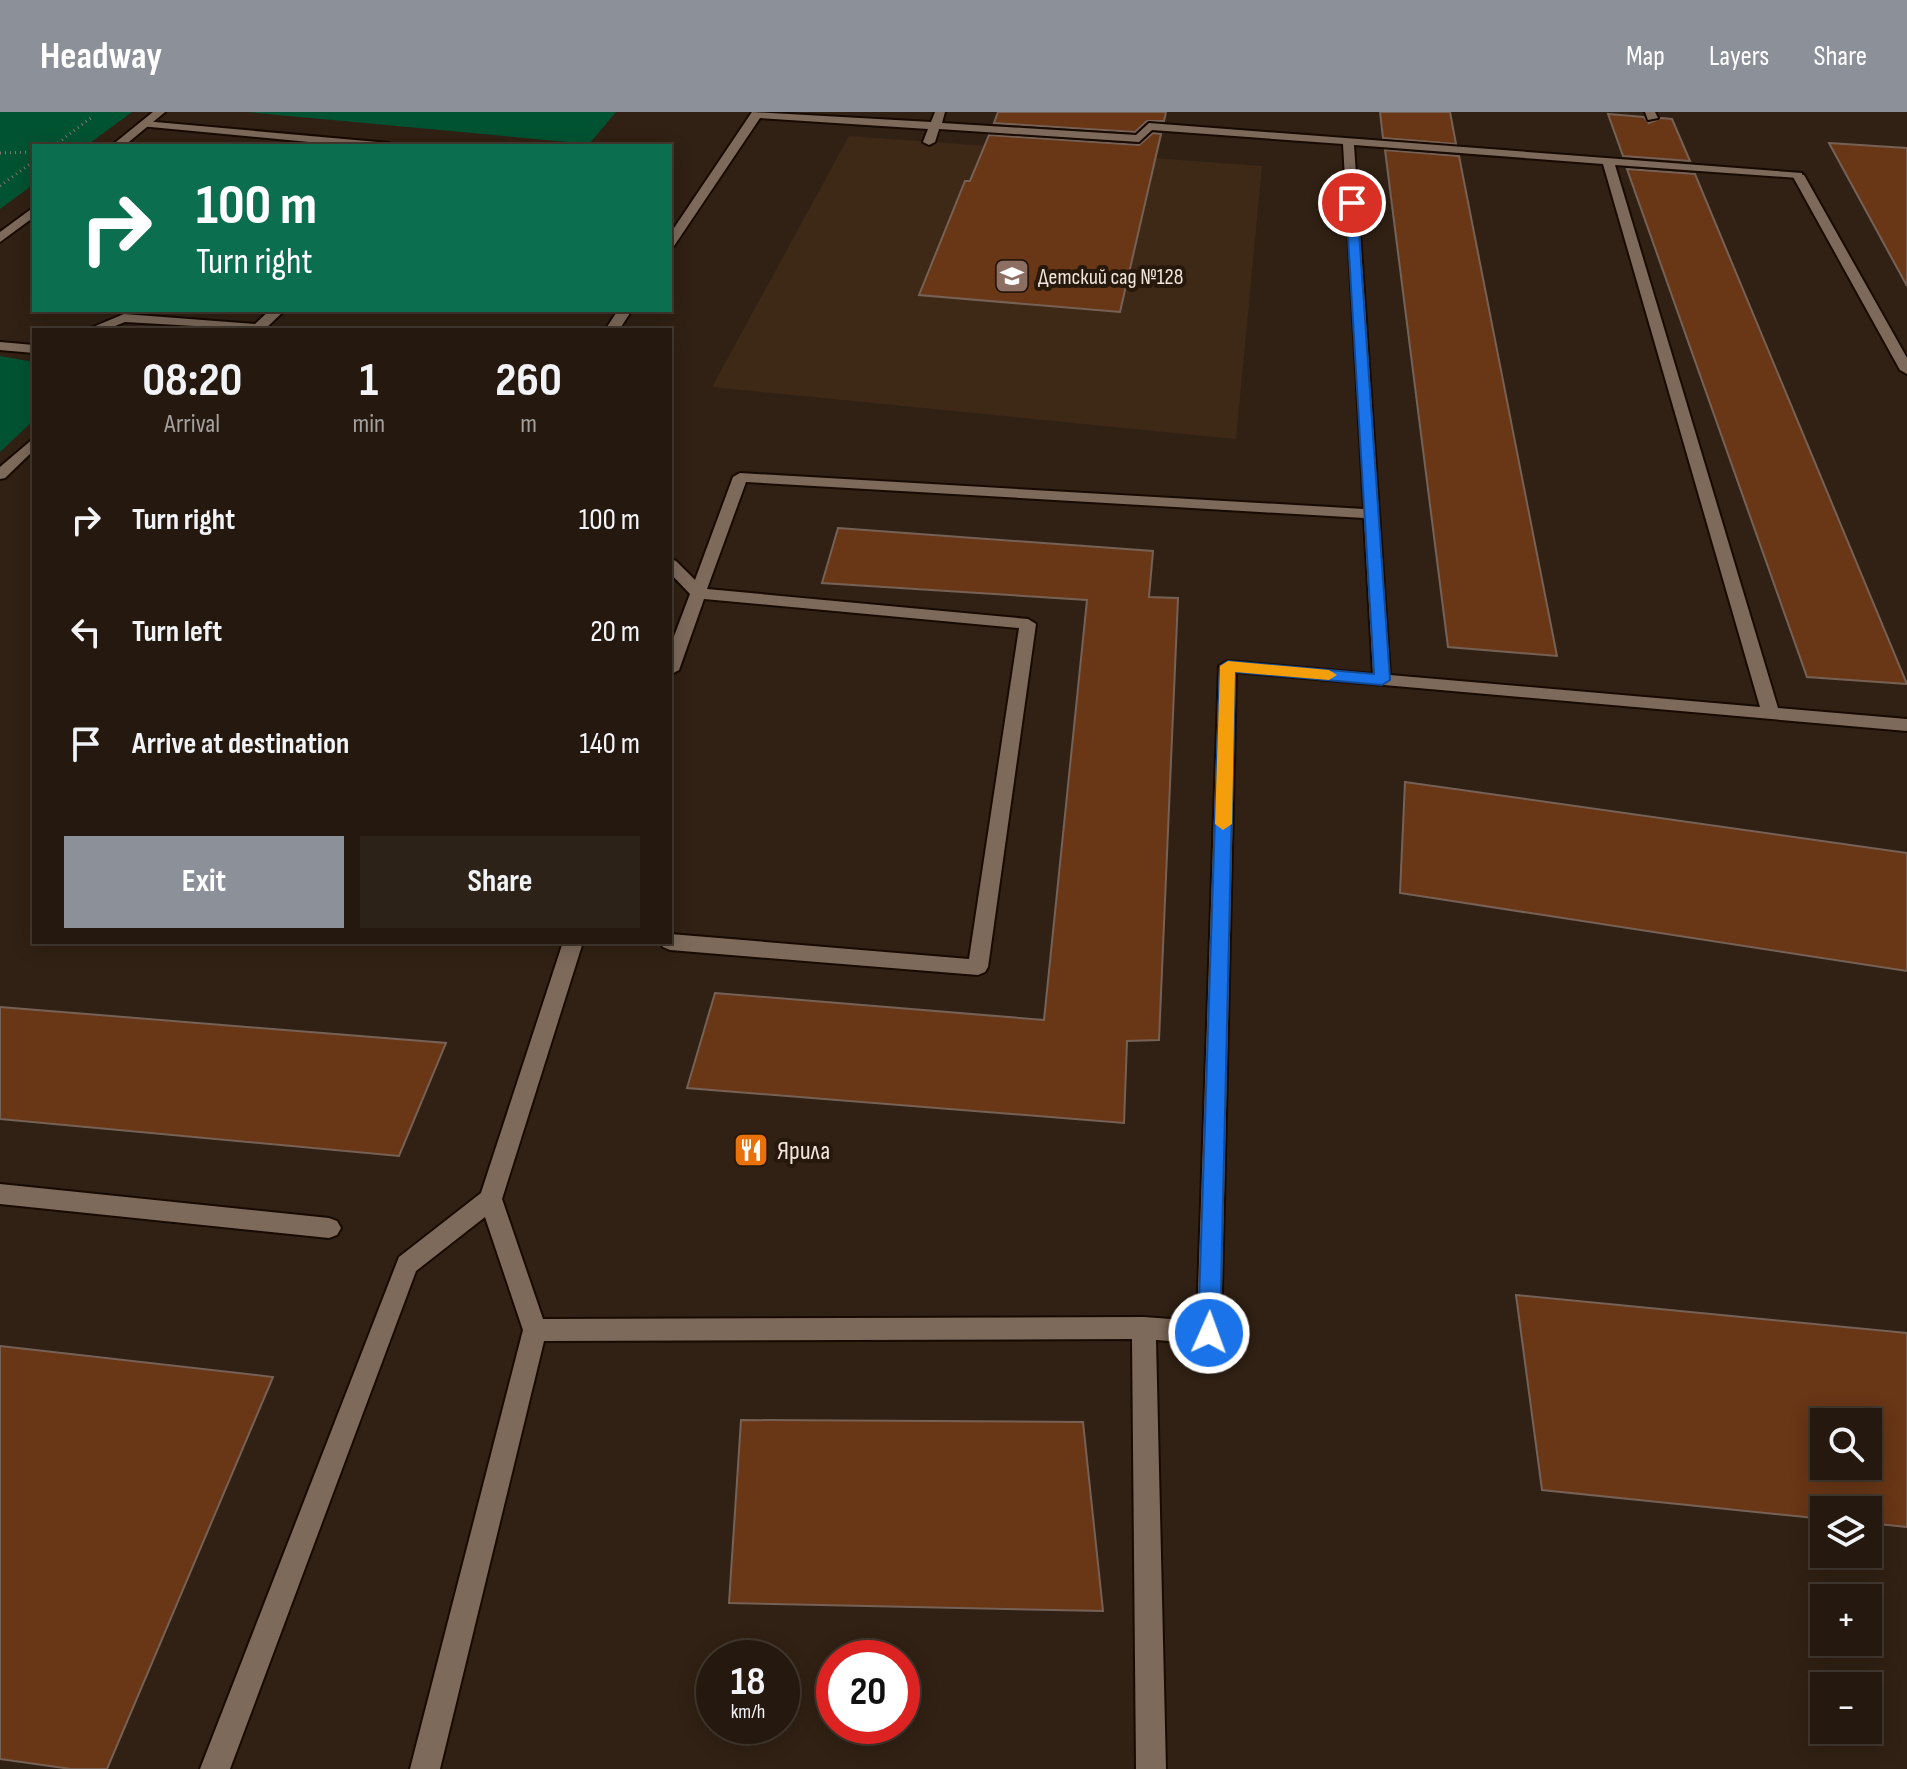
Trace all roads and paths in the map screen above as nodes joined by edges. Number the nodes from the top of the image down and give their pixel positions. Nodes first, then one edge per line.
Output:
1 (99, 112) edge
2 (160, 112) edge
3 (757, 113) edge
4 (938, 118) edge
5 (144, 124) junction
6 (1348, 141) junction
7 (929, 142) dead end
8 (57, 144) edge
9 (119, 144) edge
10 (367, 144) edge
11 (32, 152) edge
12 (0, 153) edge
13 (1608, 160) junction
14 (32, 162) edge
15 (0, 186) edge
16 (32, 213) edge
17 (0, 238) edge
18 (672, 240) edge
19 (276, 312) edge
20 (98, 328) edge
21 (258, 328) edge
22 (258, 328) edge
23 (0, 346) edge
24 (32, 349) edge
25 (1907, 370) edge
26 (32, 444) edge
27 (0, 475) edge
28 (1371, 514) junction
29 (672, 566) edge
30 (698, 593) junction
31 (672, 664) edge
32 (1382, 680) junction
33 (1771, 714) junction
34 (1907, 725) edge
35 (672, 942) edge
36 (572, 944) edge
37 (0, 1194) edge
38 (491, 1199) junction
39 (329, 1228) dead end
40 (1144, 1328) junction
41 (535, 1330) junction
42 (215, 1769) edge
43 (425, 1769) edge
44 (1151, 1769) edge

1 - 8 path
2 - 5 street
3 - 4 street
3 - 18 street
4 - 6 street
4 - 7 street
5 - 9 street
5 - 10 street
6 - 13 street
6 - 28 street
11 - 12 path
13 - 25 street
13 - 33 street
14 - 15 path
16 - 17 street
19 - 22 street
20 - 21 street
23 - 24 street
26 - 27 street
28 - 30 street
28 - 32 street
29 - 30 street
30 - 31 street
30 - 35 street
32 - 33 street
32 - 40 street
33 - 34 street
36 - 38 street
37 - 39 street
38 - 41 street
38 - 42 street
40 - 41 street
40 - 44 street
41 - 43 street

